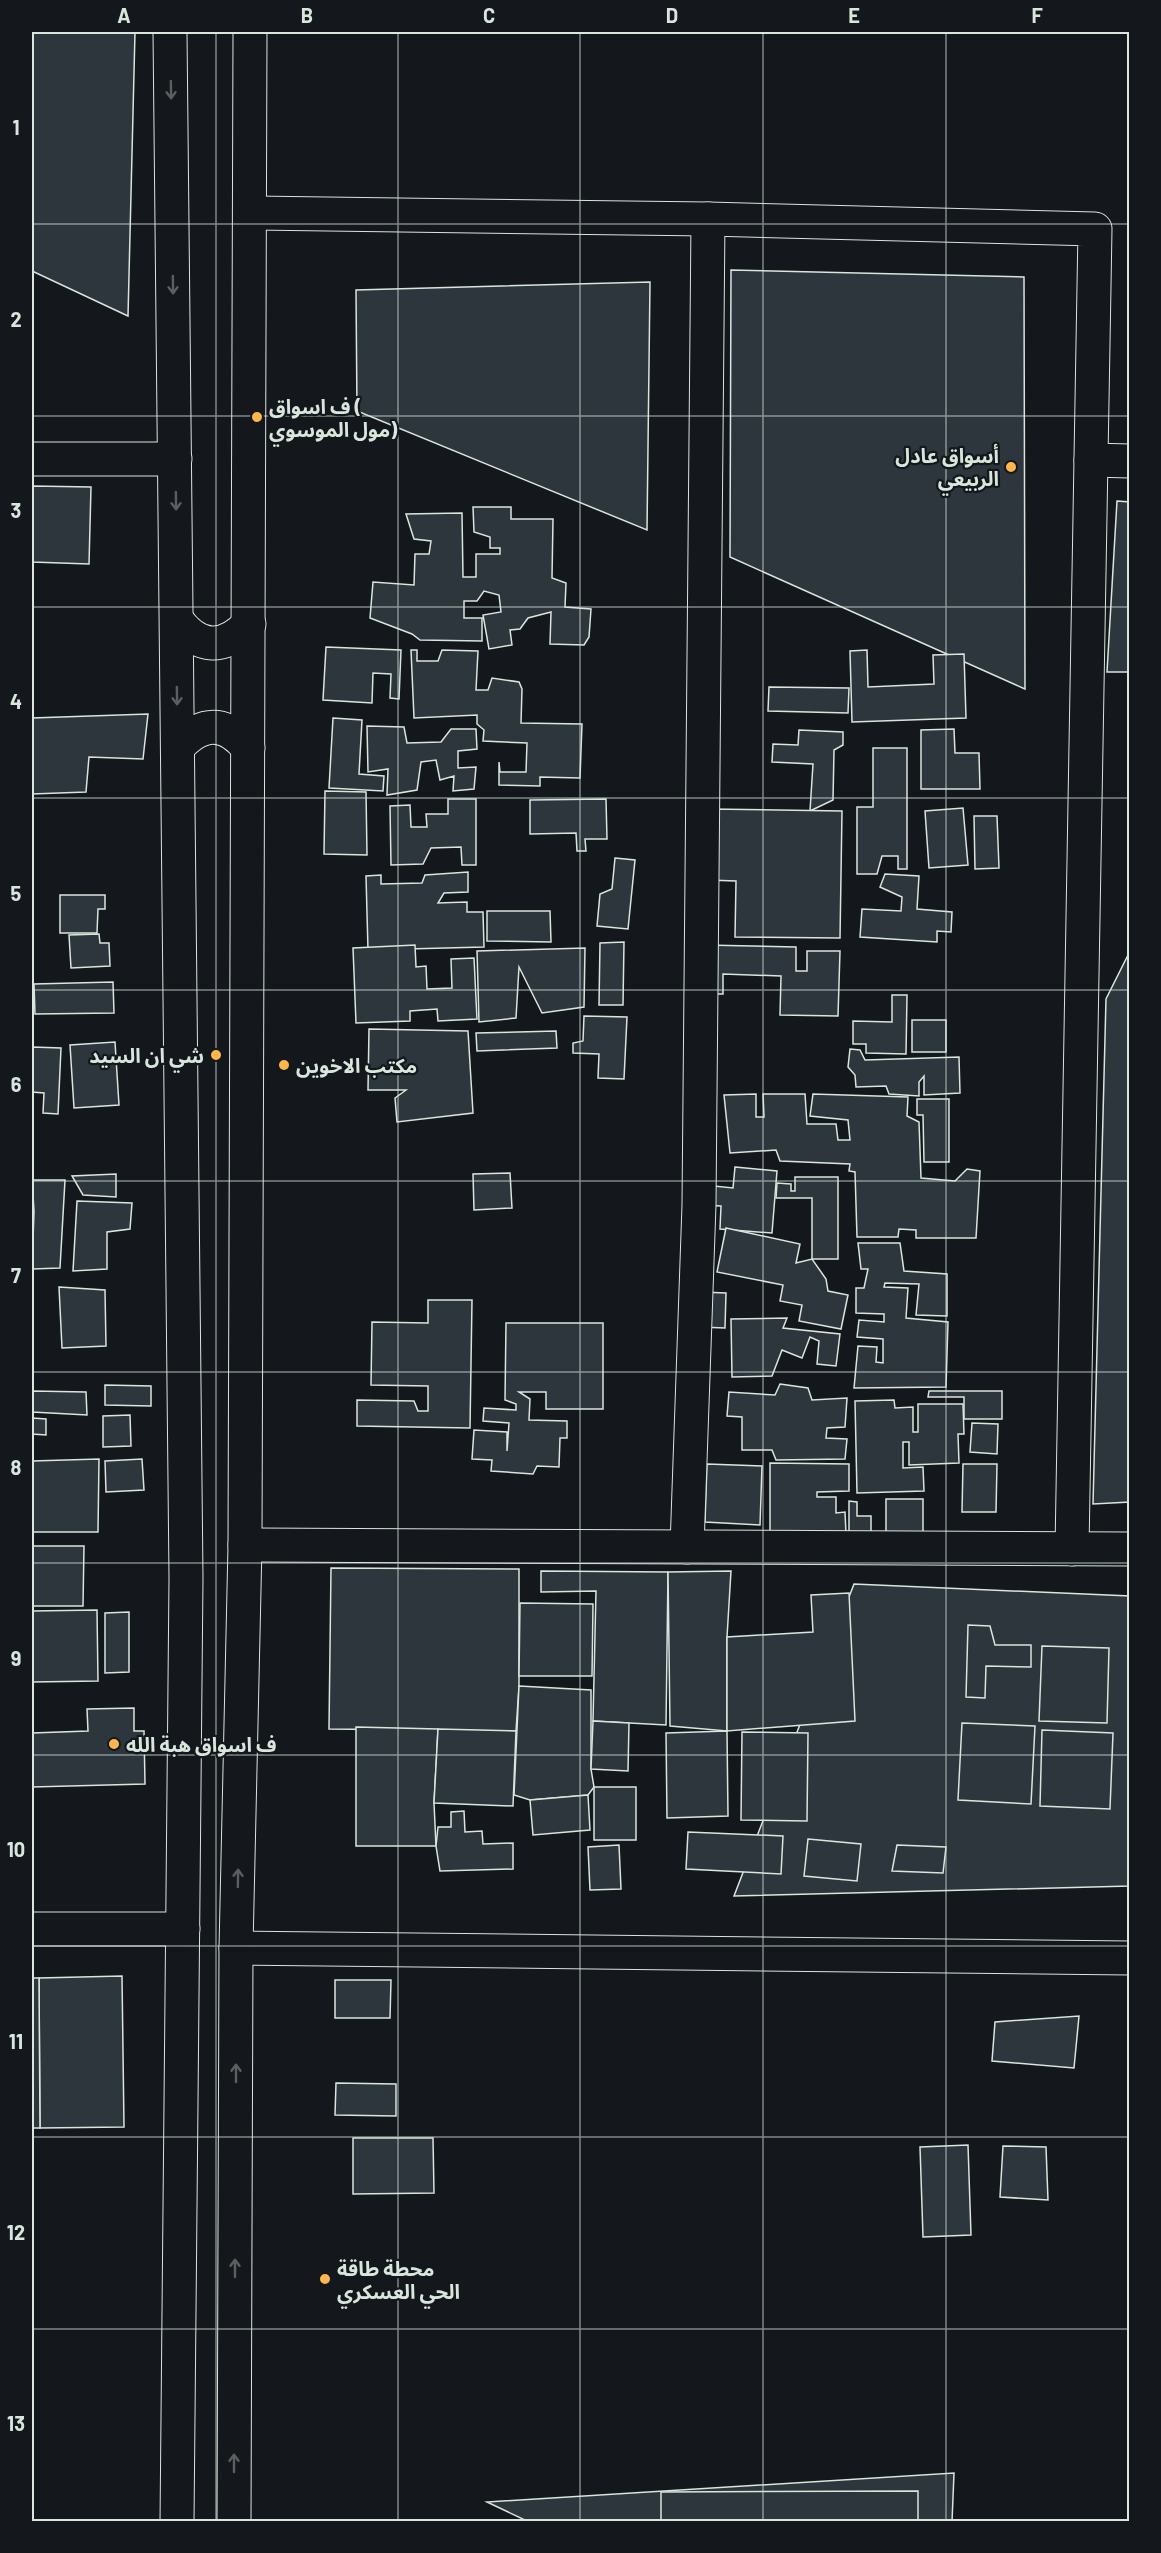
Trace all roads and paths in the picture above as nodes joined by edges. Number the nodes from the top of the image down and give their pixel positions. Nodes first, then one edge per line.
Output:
1 (170, 32) edge
2 (250, 32) edge
3 (250, 213) junction
4 (708, 219) junction
5 (32, 459) edge
6 (175, 459) junction
7 (1090, 460) junction
8 (1130, 461) edge
9 (177, 620) junction
10 (249, 624) junction
11 (178, 747) junction
12 (248, 748) junction
13 (245, 1545) junction
14 (687, 1547) junction
15 (1072, 1549) junction
16 (1130, 1549) edge
17 (32, 1929) edge
18 (183, 1929) junction
19 (236, 1948) junction
20 (1130, 1958) edge
21 (177, 2522) edge
22 (234, 2522) edge

1 -> 6 street
2 - 3 street
3 - 4 street
3 - 10 street
4 - 7 street
4 - 14 street
5 - 6 street
6 -> 9 street
7 - 8 street
7 - 15 street
9 - 10 street
9 -> 11 street
10 - 12 street
11 - 12 street
11 - 18 street
12 - 13 street
13 - 14 street
19 -> 13 street
14 - 15 street
15 - 16 street
17 - 18 street
18 - 21 street
19 - 20 street
22 -> 19 street

